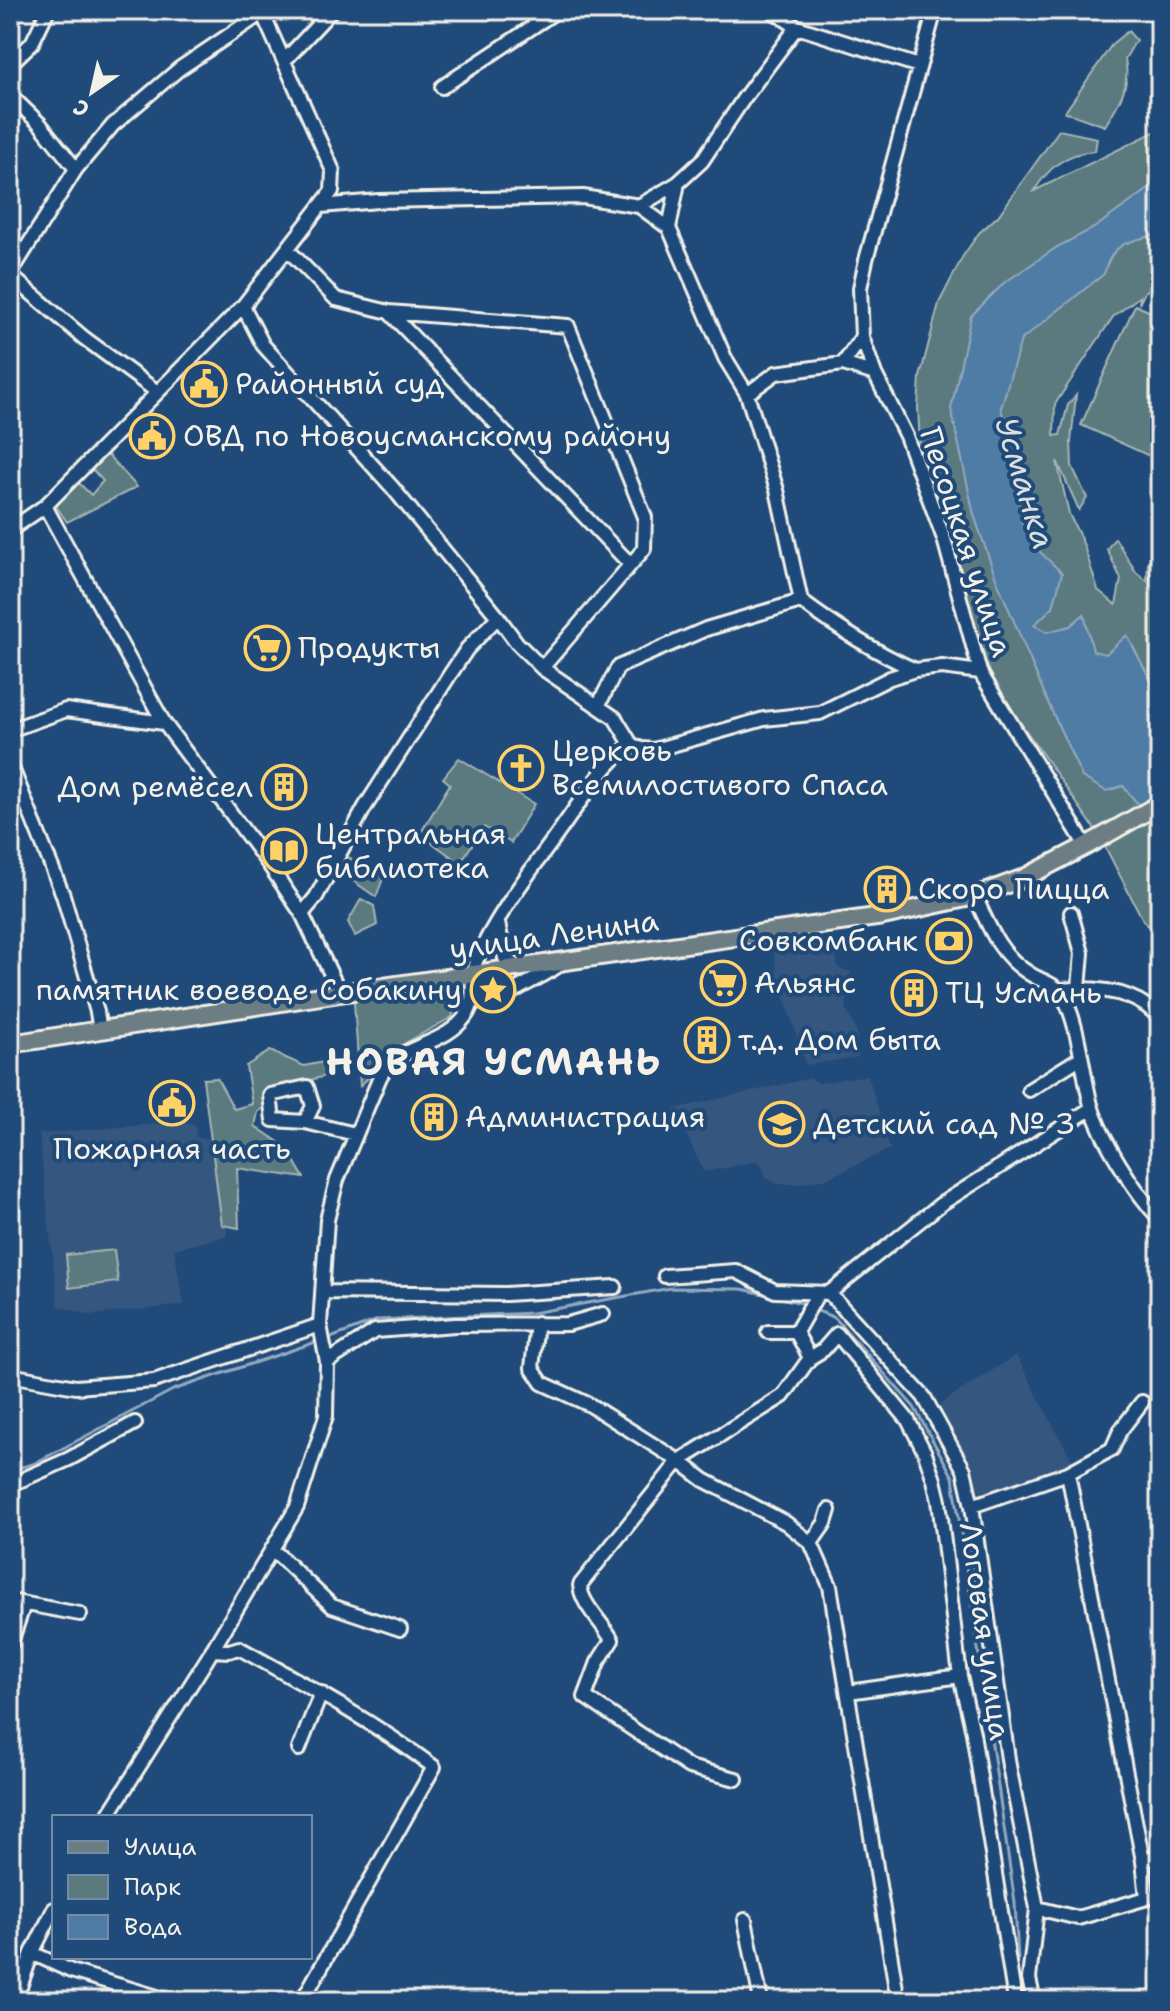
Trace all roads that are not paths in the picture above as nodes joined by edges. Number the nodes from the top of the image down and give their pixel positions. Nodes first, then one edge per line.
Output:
1 (48, 10) edge
2 (332, 10) edge
3 (558, 10) edge
4 (771, 10) edge
5 (935, 10) edge
6 (262, 12) edge
7 (797, 27) junction
8 (285, 60) junction
9 (10, 64) edge
10 (919, 66) junction
11 (442, 87) dead end
12 (10, 95) edge
13 (76, 169) junction
14 (678, 183) junction
15 (321, 206) junction
16 (639, 206) junction
17 (669, 228) junction
18 (287, 249) junction
19 (10, 274) edge
20 (243, 306) junction
21 (389, 312) junction
22 (862, 337) junction
23 (843, 364) junction
24 (875, 374) junction
25 (156, 391) junction
26 (747, 394) junction
27 (45, 506) junction
28 (10, 530) edge
29 (630, 564) junction
30 (801, 601) junction
31 (498, 617) junction
32 (542, 668) junction
33 (915, 670) junction
34 (981, 674) junction
35 (598, 706) junction
36 (164, 723) junction
37 (10, 730) edge
38 (631, 744) junction
39 (10, 763) edge
40 (1160, 804) edge
41 (1091, 844) junction
42 (975, 896) junction
43 (1071, 913) dead end
44 (302, 914) junction
45 (498, 923) junction
46 (563, 962) junction
47 (519, 968) junction
48 (472, 976) junction
49 (1079, 988) junction
50 (1060, 990) junction
51 (340, 993) junction
52 (473, 998) junction
53 (1160, 1019) edge
54 (100, 1031) junction
55 (10, 1044) edge
56 (1080, 1058) junction
57 (1029, 1090) dead end
58 (1092, 1108) junction
59 (305, 1122) dead end
60 (355, 1134) junction
61 (1160, 1219) edge
62 (665, 1276) dead end
63 (615, 1287) dead end
64 (322, 1292) junction
65 (824, 1293) junction
66 (603, 1314) dead end
67 (537, 1323) junction
68 (320, 1325) junction
69 (768, 1332) dead end
70 (796, 1332) junction
71 (810, 1358) junction
72 (327, 1362) junction
73 (10, 1375) edge
74 (1142, 1402) dead end
75 (135, 1423) dead end
76 (679, 1461) junction
77 (1068, 1473) junction
78 (10, 1485) edge
79 (972, 1506) junction
80 (829, 1510) dead end
81 (811, 1543) junction
82 (272, 1549) junction
83 (10, 1601) edge
84 (24, 1604) junction
85 (80, 1614) dead end
86 (225, 1629) junction
87 (400, 1629) dead end
88 (10, 1645) edge
89 (239, 1648) junction
90 (212, 1650) junction
91 (960, 1676) junction
92 (848, 1692) junction
93 (321, 1693) junction
94 (299, 1749) dead end
95 (736, 1779) dead end
96 (108, 1815) edge
97 (1160, 1855) edge
98 (1143, 1861) junction
99 (1037, 1908) junction
100 (52, 1913) edge
101 (745, 1920) dead end
102 (32, 1953) junction
103 (312, 1955) edge
104 (324, 1961) junction
105 (15, 2001) edge
106 (171, 2001) edge
107 (302, 2001) edge
108 (761, 2001) edge
109 (898, 2001) edge
110 (1015, 2001) edge
111 (1034, 2001) edge

1 - 9 street
2 - 8 street
3 - 11 street
4 - 7 street
5 - 10 street, Песоцкая улица
6 - 8 street
6 - 13 street
7 - 10 street
7 - 14 street
8 - 15 street
10 - 22 street, Песоцкая улица
12 - 13 street
13 - 19 street
14 - 16 street
14 - 17 street
15 - 16 street
15 - 18 street
16 - 17 street
17 - 26 street
18 - 20 street
18 - 21 street
19 - 25 street
20 - 25 street
20 - 31 street
21 - 29 street
21 - 29 street
22 - 23 street
22 - 24 street, Песоцкая улица
23 - 24 street
23 - 26 street
24 - 34 street, Песоцкая улица
25 - 27 street
26 - 30 street
27 - 28 street
27 - 36 street
29 - 32 street
30 - 33 street
30 - 35 street
31 - 32 street
31 - 44 street
32 - 35 street
33 - 34 street
33 - 38 street
34 - 41 street, Песоцкая улица
35 - 38 street
36 - 37 street
36 - 44 street
38 - 45 street
39 - 54 street
40 - 41 main road, улица Ленина
41 - 42 main road, улица Ленина
42 - 46 main road, улица Ленина
42 - 50 street
43 - 49 street
44 - 51 street
45 - 47 street
45 - 48 street
46 - 47 main road, улица Ленина
46 - 52 street
47 - 48 main road, улица Ленина
48 - 51 main road, улица Ленина
48 - 52 street
49 - 50 street
49 - 53 street
50 - 56 street
51 - 54 main road, улица Ленина
52 - 60 street
54 - 55 main road, улица Ленина
56 - 57 street
56 - 58 street
58 - 61 street
58 - 65 street
59 - 60 street
60 - 64 street
62 - 65 street
63 - 64 street
64 - 68 street
65 - 70 street
65 - 79 street
66 - 67 street
67 - 72 street
67 - 76 street
68 - 72 street
68 - 73 street
69 - 70 street
70 - 71 street
71 - 76 street, Логовая улица
71 - 91 street, Логовая улица
72 - 82 street
74 - 77 street
75 - 78 street
76 - 81 street
76 - 95 street, Логовая улица
77 - 79 street
77 - 98 street
79 - 99 street
80 - 81 street
81 - 92 street
82 - 86 street
82 - 87 street
83 - 84 street
84 - 85 street
84 - 88 street
86 - 89 street
86 - 90 street
89 - 90 street
89 - 93 street
90 - 96 street
91 - 92 street
91 - 110 street, Логовая улица
92 - 109 street
93 - 94 street
93 - 104 street
97 - 98 street
98 - 99 street
99 - 111 street
100 - 102 street
101 - 108 street
102 - 105 street
102 - 106 street
103 - 104 street
104 - 107 street

